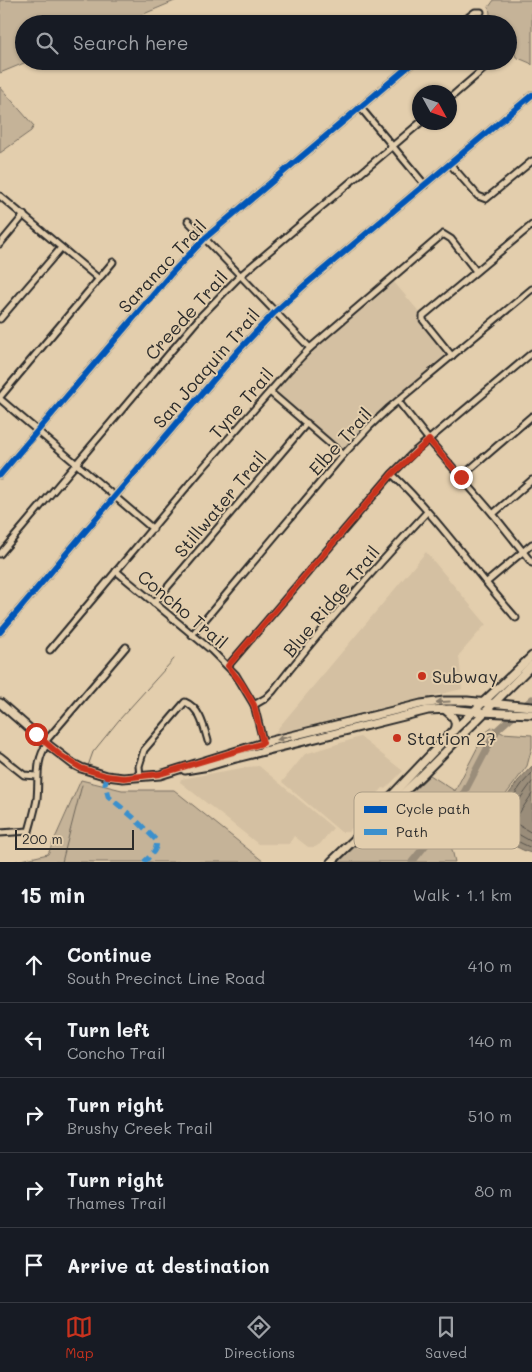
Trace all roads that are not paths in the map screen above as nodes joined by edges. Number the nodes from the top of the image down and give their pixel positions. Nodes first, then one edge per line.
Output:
1 (481, 12) dead end
2 (472, 15) edge
3 (404, 70) edge
4 (483, 70) edge
5 (457, 92) edge
6 (532, 95) edge
7 (360, 107) junction
8 (412, 130) edge
9 (393, 146) junction
10 (532, 161) edge
11 (450, 164) junction
12 (425, 185) junction
13 (0, 196) edge
14 (24, 215) junction
15 (188, 220) dead end
16 (532, 225) edge
17 (205, 238) junction
18 (0, 244) edge
19 (61, 248) junction
20 (113, 262) dead end
21 (476, 271) junction
22 (240, 276) junction
23 (99, 279) junction
24 (532, 289) edge
25 (275, 312) junction
26 (0, 319) edge
27 (310, 348) junction
28 (532, 353) edge
29 (452, 356) junction
30 (270, 392) junction
31 (0, 398) edge
32 (398, 401) junction
33 (532, 416) edge
34 (307, 423) junction
35 (37, 431) junction
36 (429, 440) junction
37 (343, 455) junction
38 (76, 463) junction
39 (392, 474) junction
40 (0, 475) edge
41 (461, 477) junction
42 (532, 480) edge
43 (115, 496) junction
44 (428, 512) junction
45 (492, 514) junction
46 (153, 528) junction
47 (532, 544) edge
48 (522, 552) junction
49 (0, 554) edge
50 (532, 563) edge
51 (116, 571) junction
52 (487, 582) junction
53 (154, 603) junction
54 (516, 618) dead end
55 (0, 632) edge
56 (192, 635) junction
57 (126, 647) dead end
58 (50, 650) dead end
59 (532, 656) edge
60 (532, 665) edge
61 (228, 666) junction
62 (0, 703) edge
63 (483, 703) junction
64 (498, 704) junction
65 (254, 705) junction
66 (532, 707) edge
67 (443, 709) junction
68 (473, 712) junction
69 (485, 712) junction
70 (382, 713) junction
71 (532, 714) edge
72 (368, 717) junction
73 (384, 722) junction
74 (454, 730) junction
75 (313, 740) junction
76 (208, 741) dead end
77 (46, 743) junction
78 (263, 743) junction
79 (266, 751) junction
80 (0, 756) edge
81 (160, 774) junction
82 (37, 776) junction
83 (140, 776) junction
84 (396, 792) edge
85 (404, 792) edge
86 (0, 833) edge
87 (354, 837) edge
88 (354, 839) edge
89 (346, 846) junction
90 (330, 862) edge

1 - 2 street
3 - 7 street, Saranac Trail
4 - 5 street
6 - 11 street, San Joaquin Trail
7 - 9 street
7 - 17 street, Saranac Trail
8 - 9 street, Creede Trail
9 - 12 street
9 - 22 street, Creede Trail
10 - 11 street
11 - 12 street, San Joaquin Trail
12 - 25 street, San Joaquin Trail
13 - 14 street
14 - 18 street
14 - 19 street
15 - 17 street
16 - 21 street
17 - 22 street
17 - 35 street, Saranac Trail
19 - 23 street
19 - 26 street
20 - 23 street
21 - 27 street, Tyne Trail
21 - 29 street
22 - 25 street
22 - 38 street, Creede Trail
23 - 31 street
24 - 29 street, Elbe Trail
25 - 27 street
25 - 43 street, San Joaquin Trail
27 - 30 street, Tyne Trail
28 - 36 street
29 - 32 street, Elbe Trail
30 - 34 street
30 - 46 street, Tyne Trail
31 - 35 street
32 - 36 street
32 - 37 street, Elbe Trail
33 - 41 street
34 - 37 street
34 - 53 street, Stillwater Trail
35 - 38 street
35 - 40 street, Saranac Trail
36 - 39 street
36 - 41 street
37 - 56 street, Elbe Trail
38 - 43 street
38 - 49 street, Creede Trail
39 - 44 street
39 - 61 street
41 - 45 street
42 - 45 street
43 - 46 street
43 - 55 street, San Joaquin Trail
44 - 52 street
44 - 65 street, Blue Ridge Trail
45 - 48 street
46 - 51 street, Tyne Trail
47 - 48 street
48 - 50 street
48 - 52 street
51 - 53 street, Concho Trail
51 - 58 street, Tyne Trail
52 - 54 street
53 - 56 street, Concho Trail
56 - 61 street, Concho Trail
57 - 77 street
59 - 63 main road
60 - 64 main road
61 - 65 street, Concho Trail
62 - 77 main road
63 - 64 main road
63 - 68 main road
63 -> 70 main road
64 - 66 main road
64 - 69 main road
65 - 78 street, Concho Trail
67 - 68 main road
67 - 73 main road
67 - 74 main road
68 - 69 main road
68 - 74 main road
69 - 71 main road
69 - 85 main road
70 - 72 main road
70 - 73 main road
72 - 75 main road
72 -> 78 main road
73 - 75 main road
74 - 84 main road
75 - 79 main road
76 - 83 street
77 - 82 street
77 - 83 main road
78 - 79 street, Concho Trail
78 - 81 main road
79 - 81 main road
80 - 82 street
81 - 83 main road
82 - 86 street
87 - 89 main road
88 - 89 main road
89 - 90 main road

